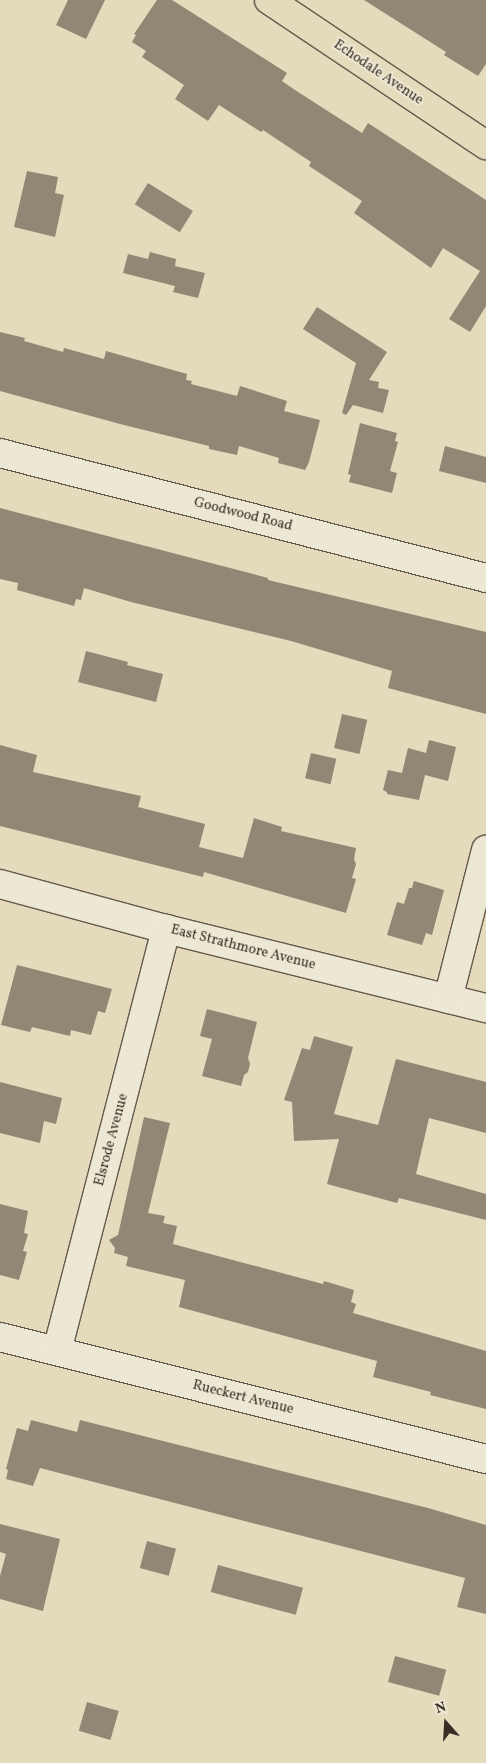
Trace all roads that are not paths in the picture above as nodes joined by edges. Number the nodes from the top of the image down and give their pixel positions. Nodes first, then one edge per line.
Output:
1 (269, 0) edge
2 (486, 145) edge
3 (0, 453) edge
4 (486, 578) edge
5 (486, 850) edge
6 (0, 884) edge
7 (166, 928) junction
8 (448, 999) junction
9 (486, 1008) edge
10 (0, 1337) edge
11 (57, 1351) junction
12 (486, 1460) edge

1 - 2 main road, Echodale Avenue
3 - 4 street, Goodwood Road
5 - 8 street
6 - 7 street, East Strathmore Avenue
7 - 8 street, East Strathmore Avenue
7 - 11 street, Elsrode Avenue
8 - 9 street, East Strathmore Avenue
10 - 11 street, Rueckert Avenue
11 - 12 street, Rueckert Avenue

